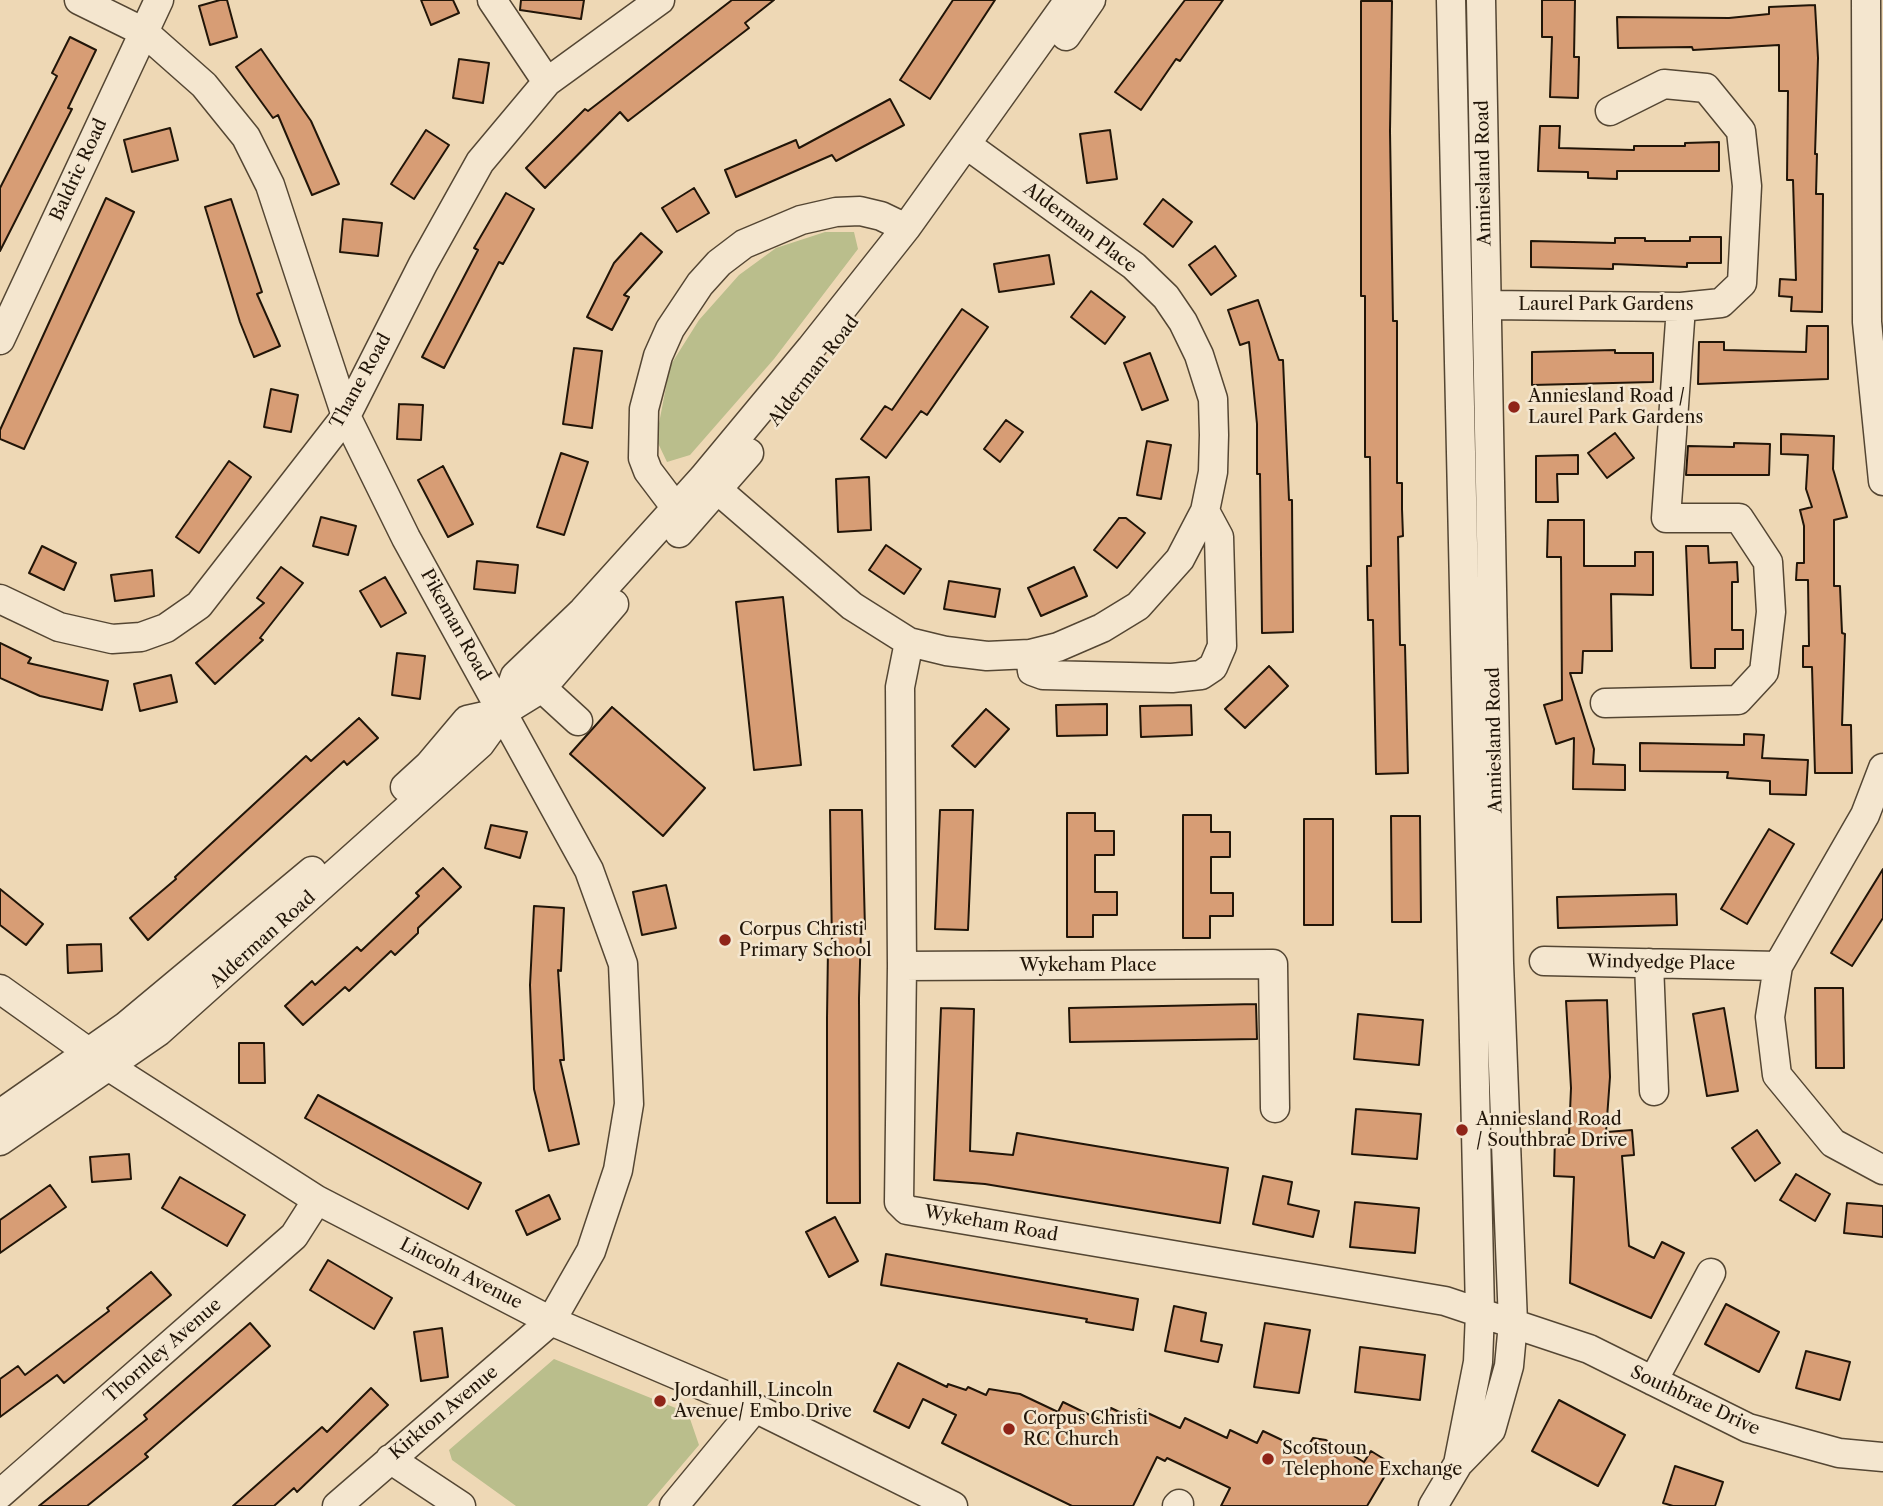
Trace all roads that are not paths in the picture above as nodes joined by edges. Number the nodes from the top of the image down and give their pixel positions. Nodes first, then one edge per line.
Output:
1 (79, 0) edge
2 (159, 0) edge
3 (492, 0) edge
4 (660, 0) edge
5 (1069, 0) edge
6 (1091, 0) edge
7 (1451, 0) edge
8 (1481, 0) edge
9 (1866, 0) edge
10 (144, 32) junction
11 (547, 82) junction
12 (1610, 111) dead end
13 (975, 150) junction
14 (906, 228) junction
15 (1487, 305) junction
16 (1681, 307) junction
17 (0, 340) edge
18 (346, 416) junction
19 (1883, 481) edge
20 (719, 491) junction
21 (1491, 505) junction
22 (676, 508) junction
23 (1463, 509) junction
24 (1205, 511) junction
25 (0, 599) edge
26 (909, 642) junction
27 (1030, 654) junction
28 (542, 688) junction
29 (1605, 703) dead end
30 (503, 712) junction
31 (578, 721) dead end
32 (1883, 768) edge
33 (1544, 961) dead end
34 (1649, 963) junction
35 (902, 966) junction
36 (1778, 966) junction
37 (0, 989) edge
38 (98, 1060) junction
39 (1654, 1091) dead end
40 (1275, 1108) dead end
41 (0, 1114) edge
42 (0, 1141) edge
43 (1883, 1170) edge
44 (317, 1200) junction
45 (1711, 1273) dead end
46 (1480, 1312) junction
47 (551, 1321) junction
48 (1513, 1323) junction
49 (1653, 1381) junction
50 (755, 1408) junction
51 (1883, 1457) edge
52 (390, 1459) junction
53 (1458, 1464) junction
54 (0, 1494) edge
55 (337, 1506) edge
56 (461, 1506) edge
57 (674, 1506) edge
58 (953, 1506) edge
59 (1433, 1506) edge

1 - 10 street, Pikeman Road
2 - 10 street, Baldric Road
3 - 11 street
4 - 11 street, Thane Road
5 - 13 street, Alderman Road
6 - 13 street, Alderman Road
7 - 23 street, Anniesland Road
8 - 15 street, Anniesland Road
9 - 19 street
10 - 17 street, Baldric Road
10 - 18 street, Pikeman Road
11 - 18 street, Thane Road
12 - 16 street, Laurel Park Gardens
13 - 14 street, Alderman Road
13 - 20 street, Alderman Road
13 - 24 street, Alderman Place
14 - 22 street, Alderman Road
14 - 22 street
15 - 16 street, Laurel Park Gardens
15 - 21 street, Anniesland Road
16 - 29 street
18 - 25 street, Thane Road
18 - 30 street, Pikeman Road
20 - 26 street, Alderman Place
20 - 28 street, Alderman Road
21 - 23 street
21 - 48 street, Anniesland Road
22 - 30 street, Alderman Road
23 - 46 street, Anniesland Road
24 - 27 street, Alderman Place
24 - 27 street
26 - 27 street, Alderman Place
26 - 35 street, Wykeham Road
28 - 30 street, Alderman Road
28 - 31 street
30 - 38 street, Alderman Road
30 - 47 street, Pikeman Road
32 - 36 street
33 - 34 street, Windyedge Place
34 - 36 street, Windyedge Place
34 - 39 street
35 - 40 street, Wykeham Place
35 - 46 street, Wykeham Road
36 - 43 street
37 - 38 street, Lincoln Avenue
38 - 41 street, Alderman Road
38 - 42 street, Alderman Road
38 - 44 street, Lincoln Avenue
44 - 47 street, Lincoln Avenue
44 - 54 street, Thornley Avenue
45 - 49 street
46 - 48 street, Wykeham Road
46 - 53 street, Anniesland Road
47 - 50 street, Lincoln Avenue
47 - 52 street, Kirkton Avenue
48 - 49 street, Southbrae Drive
48 - 53 street, Anniesland Road
49 - 51 street, Southbrae Drive
50 - 57 street
50 - 58 street, Lincoln Avenue
52 - 55 street, Kirkton Avenue
52 - 56 street
53 - 59 street, Anniesland Road

